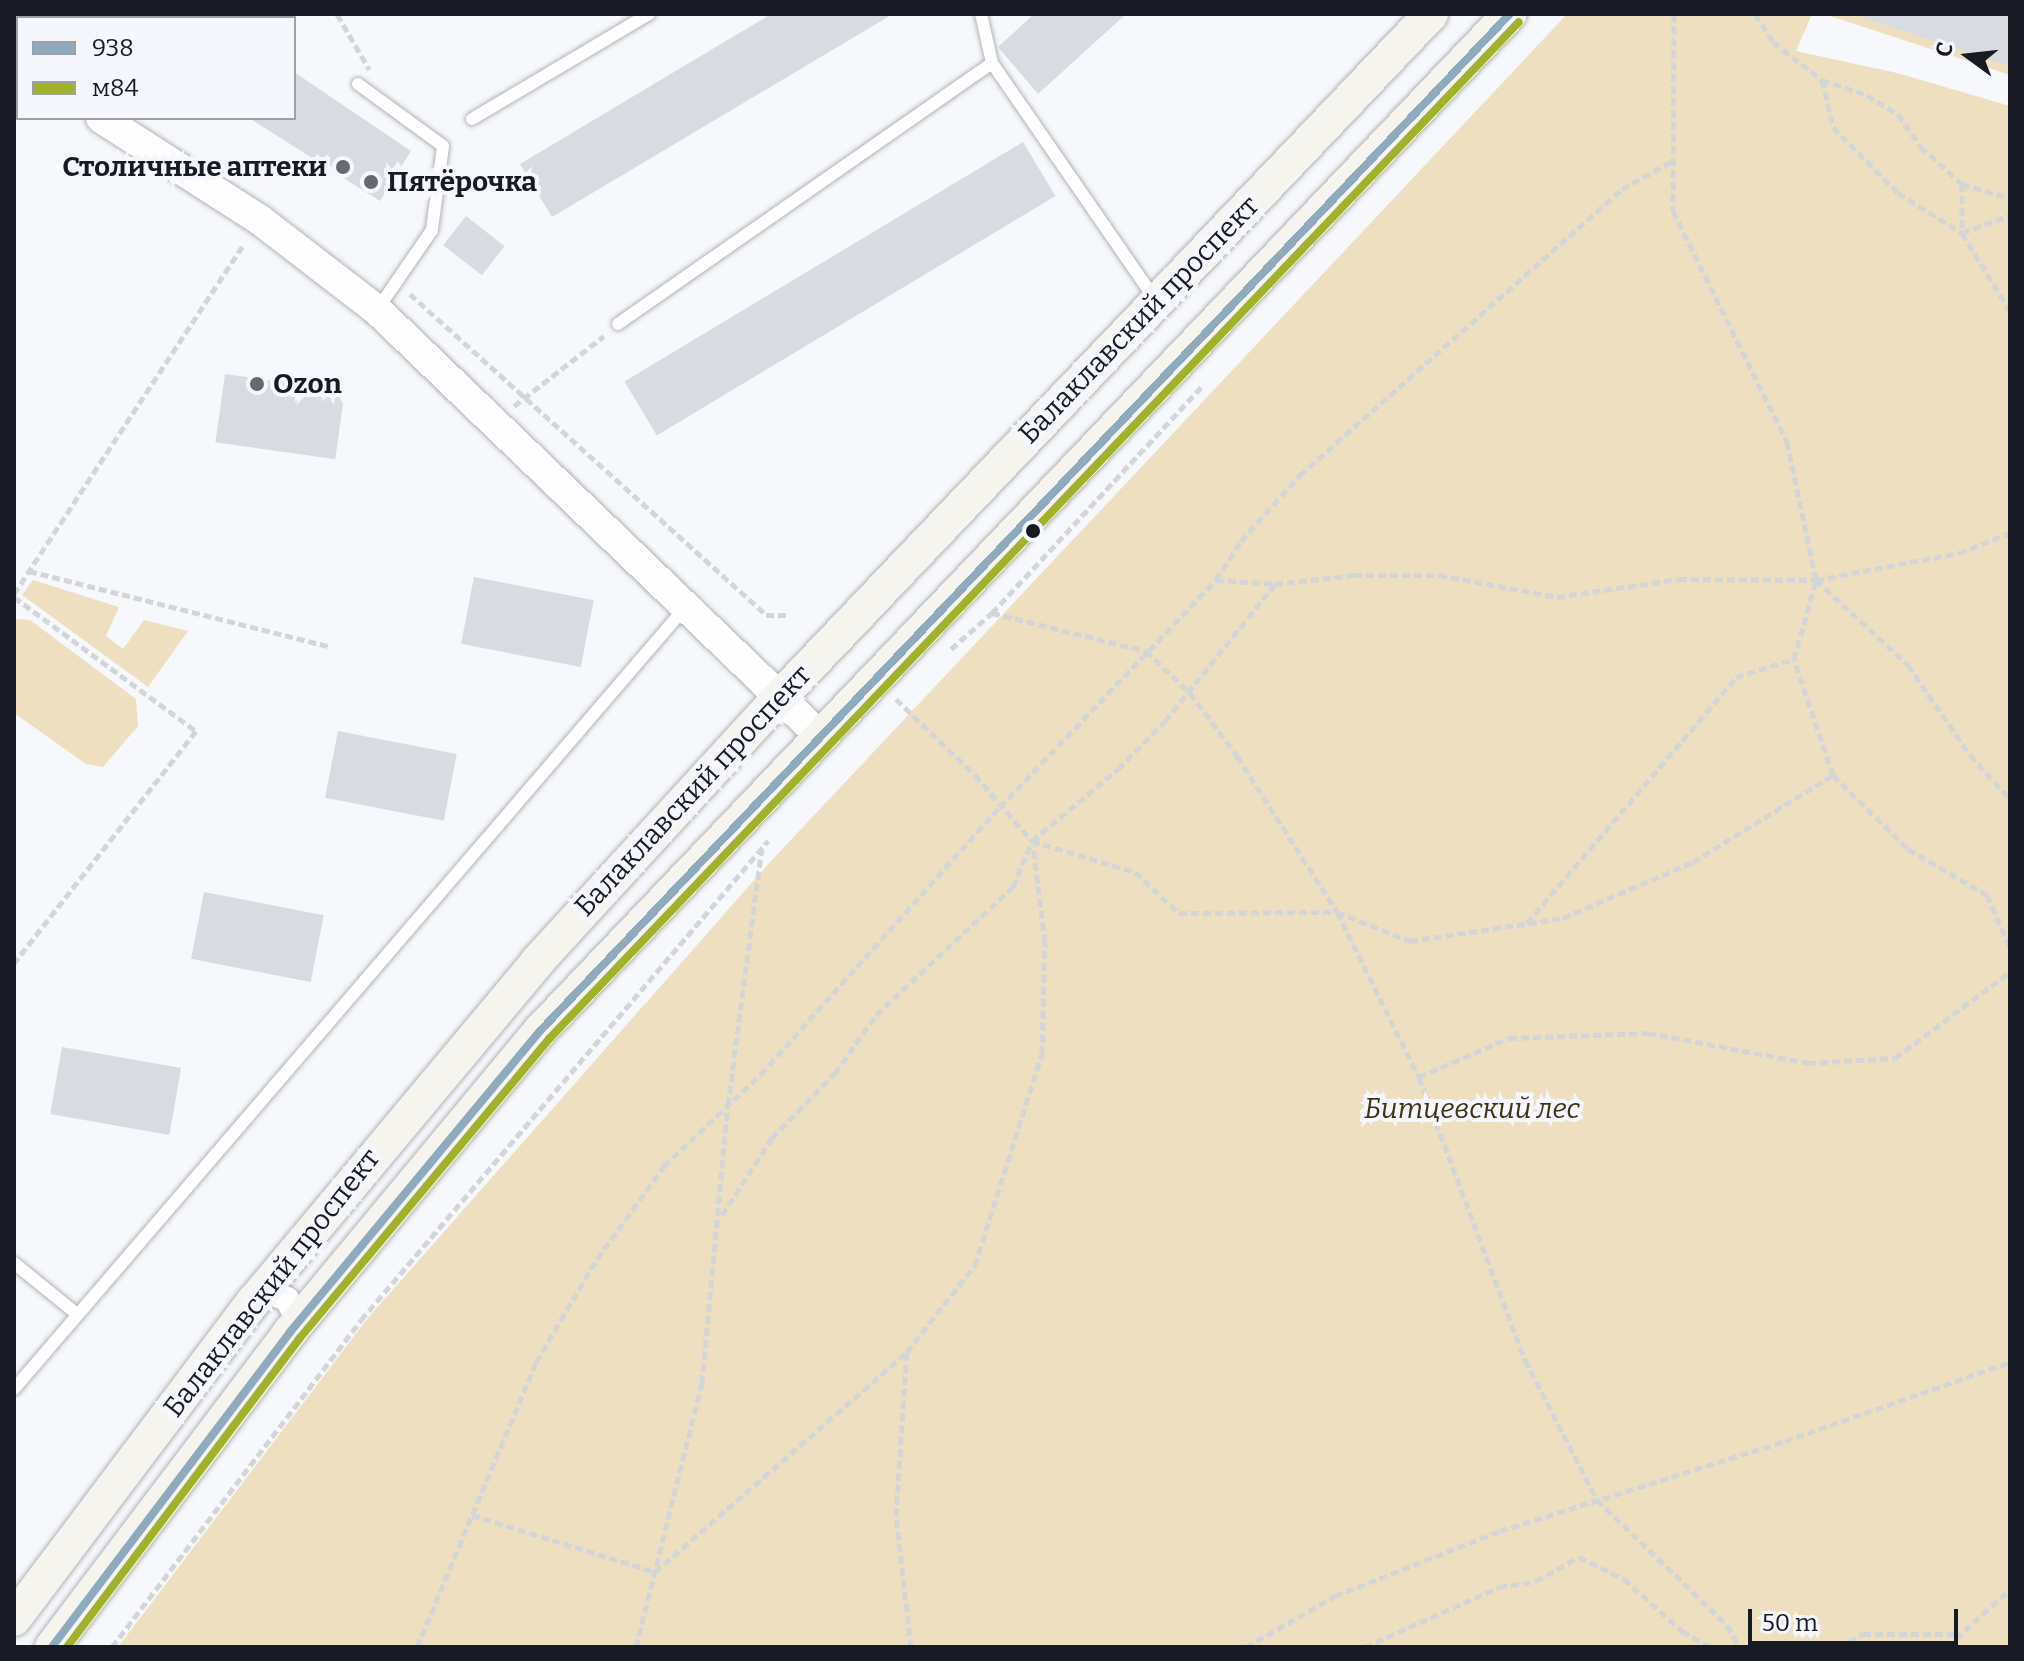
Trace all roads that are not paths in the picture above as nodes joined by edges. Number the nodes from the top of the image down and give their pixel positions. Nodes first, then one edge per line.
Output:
1 (649, 14) edge
2 (981, 14) edge
3 (1431, 14) edge
4 (1510, 14) edge
5 (992, 63) junction
6 (358, 84) dead end
7 (472, 119) dead end
8 (104, 120) edge
9 (1157, 301) junction
10 (377, 310) junction
11 (618, 324) road end
12 (684, 609) junction
13 (779, 698) junction
14 (818, 734) junction
15 (14, 1263) edge
16 (254, 1301) junction
17 (78, 1315) junction
18 (290, 1332) junction
19 (14, 1389) edge
20 (23, 1601) edge
21 (52, 1647) edge

1 - 7 lane
2 - 5 lane
3 - 9 main road, Балаклавский проспект
4 - 14 main road, Балаклавский проспект
5 - 9 lane
5 - 11 lane
6 - 10 lane
8 - 10 street
9 - 13 main road, Балаклавский проспект
10 - 12 street
12 - 13 street
12 - 17 lane
13 - 14 street
13 - 16 main road, Балаклавский проспект
14 - 18 main road, Балаклавский проспект
15 - 17 lane
16 - 18 street
16 - 20 main road, Балаклавский проспект
17 - 19 lane
18 - 21 main road, Балаклавский проспект

